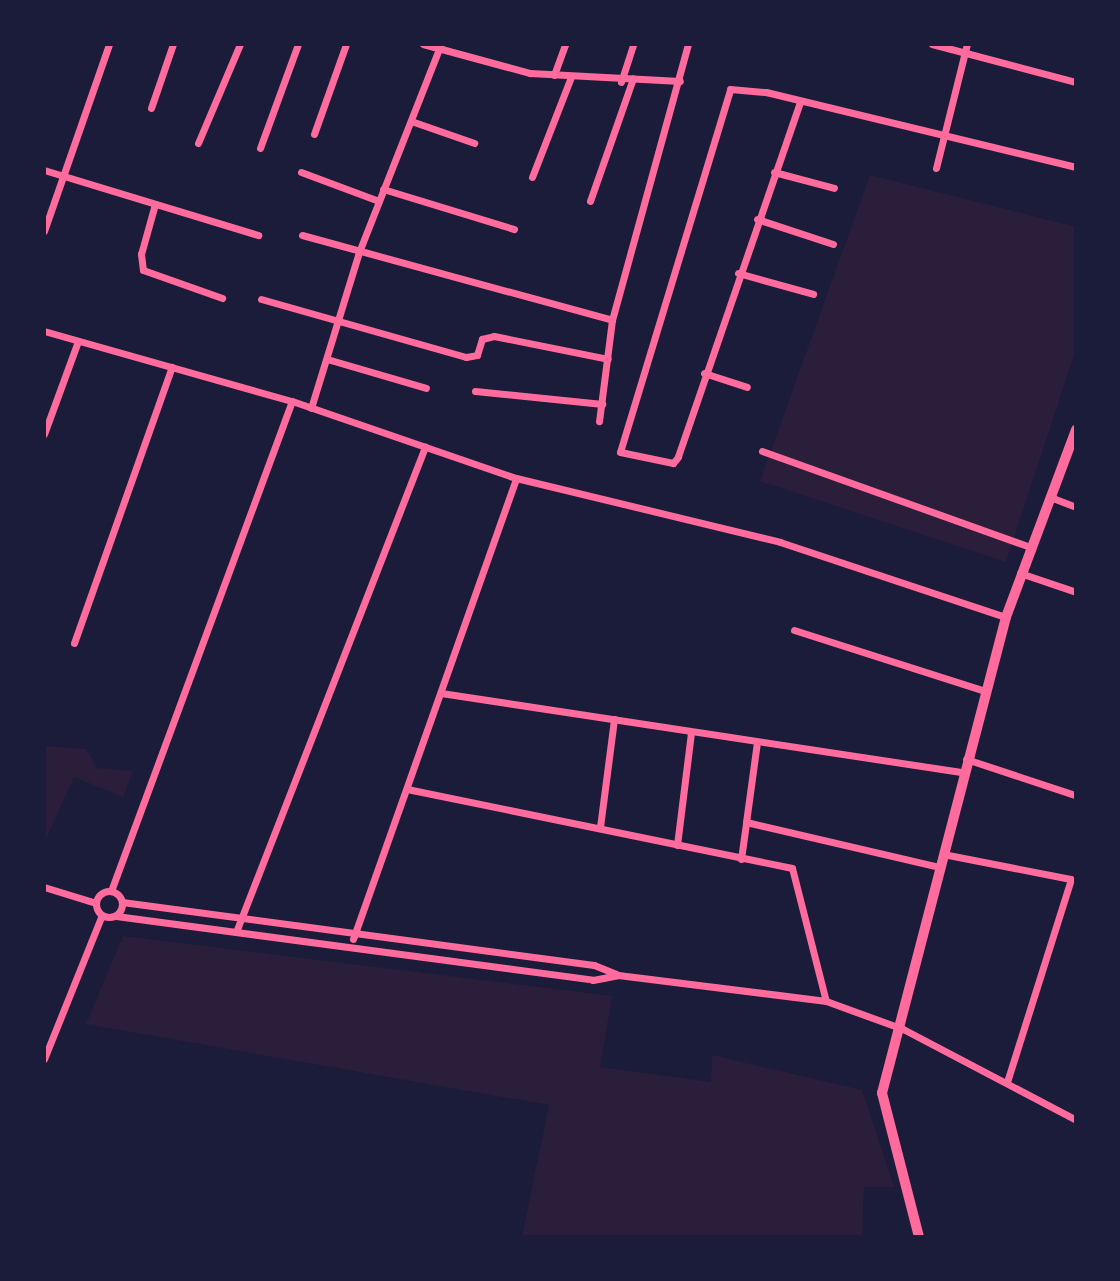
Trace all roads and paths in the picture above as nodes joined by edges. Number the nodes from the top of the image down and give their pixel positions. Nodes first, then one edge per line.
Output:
1 (109, 44) edge
2 (173, 44) edge
3 (240, 44) edge
4 (298, 44) edge
5 (346, 44) edge
6 (423, 44) edge
7 (565, 44) edge
8 (633, 44) edge
9 (688, 44) edge
10 (932, 44) edge
11 (967, 44) edge
12 (440, 47) edge
13 (965, 53) junction
14 (554, 75) junction
15 (571, 77) junction
16 (633, 78) junction
17 (680, 81) junction
18 (621, 82) junction
19 (1076, 82) edge
20 (800, 102) junction
21 (151, 108) dead end
22 (411, 121) junction
23 (314, 134) dead end
24 (945, 134) junction
25 (198, 143) dead end
26 (474, 143) dead end
27 (260, 149) dead end
28 (936, 167) dead end
29 (1076, 167) edge
30 (44, 170) edge
31 (774, 172) junction
32 (301, 173) dead end
33 (66, 177) junction
34 (532, 177) dead end
35 (834, 188) dead end
36 (383, 189) junction
37 (379, 201) junction
38 (590, 201) dead end
39 (155, 204) junction
40 (757, 219) junction
41 (514, 229) dead end
42 (44, 231) edge
43 (258, 235) dead end
44 (303, 235) dead end
45 (834, 244) dead end
46 (359, 252) junction
47 (738, 273) junction
48 (813, 294) dead end
49 (222, 298) dead end
50 (261, 299) dead end
51 (339, 320) junction
52 (612, 320) junction
53 (44, 331) edge
54 (78, 341) junction
55 (327, 359) junction
56 (608, 359) junction
57 (172, 367) junction
58 (704, 373) junction
59 (747, 387) dead end
60 (426, 388) dead end
61 (475, 391) dead end
62 (292, 401) junction
63 (602, 404) junction
64 (311, 408) junction
65 (599, 421) dead end
66 (1076, 430) edge
67 (44, 433) edge
68 (425, 447) junction
69 (762, 450) dead end
70 (516, 478) junction
71 (1050, 497) junction
72 (1076, 508) edge
73 (1030, 547) junction
74 (1020, 573) junction
75 (1076, 592) edge
76 (1006, 617) junction
77 (794, 630) dead end
78 (74, 643) dead end
79 (985, 691) junction
80 (441, 693) junction
81 (614, 719) junction
82 (691, 733) junction
83 (757, 742) junction
84 (965, 758) junction
85 (961, 772) junction
86 (407, 789) junction
87 (1075, 795) edge
88 (746, 822) junction
89 (600, 827) junction
90 (677, 845) junction
91 (943, 854) junction
92 (741, 859) junction
93 (940, 867) junction
94 (1074, 880) edge
95 (44, 887) edge
96 (111, 891) junction
97 (122, 902) junction
98 (96, 903) junction
99 (102, 915) junction
100 (116, 916) junction
101 (241, 920) junction
102 (236, 932) junction
103 (354, 935) junction
104 (350, 947) junction
105 (618, 975) junction
106 (826, 1001) junction
107 (903, 1029) junction
108 (44, 1059) edge
109 (1007, 1083) junction
110 (1076, 1120) edge
111 (919, 1237) edge

1 - 33 street
2 - 21 street
3 - 25 street
4 - 27 street
5 - 23 street
6 - 12 street
7 - 14 street
8 - 18 street
9 - 17 street
10 - 13 street
11 - 13 street
12 - 14 street
12 - 22 street
13 - 19 street
13 - 24 street
14 - 15 street
15 - 18 street
15 - 34 street
16 - 17 street
16 - 18 street
16 - 38 street
17 - 52 street
20 - 24 street
20 - 31 street
20 - 58 street
22 - 26 street
22 - 36 street
24 - 28 street
24 - 29 street
30 - 33 street
31 - 35 street
31 - 40 street
32 - 37 street
33 - 39 street
33 - 42 street
36 - 37 street
36 - 41 street
37 - 46 street
39 - 43 street
39 - 49 street
40 - 45 street
40 - 47 street
44 - 46 street
46 - 51 street
46 - 52 street
47 - 48 street
47 - 58 street
50 - 51 street
51 - 55 street
51 - 56 street
52 - 56 street
53 - 54 street
54 - 57 street
54 - 67 street
55 - 60 street
55 - 64 street
56 - 63 street
57 - 62 street
57 - 78 street
58 - 59 street
61 - 63 street
62 - 64 street
62 - 96 street
63 - 65 street
64 - 68 street
66 - 71 street
68 - 70 street
68 - 101 street
69 - 73 street
70 - 76 street
70 - 80 street
71 - 72 street
71 - 73 street
73 - 74 street
74 - 75 street
74 - 76 street
76 - 79 street
77 - 79 street
79 - 84 street
80 - 81 street
80 - 86 street
81 - 82 street
81 - 89 street
82 - 83 street
82 - 90 street
83 - 85 street
83 - 88 street
84 - 85 street
84 - 87 street
85 - 91 street
86 - 89 street
86 - 103 street
88 - 92 street
88 - 93 street
89 - 90 street
90 - 92 street
91 - 93 street
91 - 94 street
92 - 106 street
93 - 107 street
94 - 109 street
95 - 98 street
96 - 97 street
96 - 98 street
97 - 100 street
97 - 101 street
98 - 99 street
99 - 100 street
99 - 108 street
100 - 102 street
101 - 102 street
101 - 103 street
102 - 104 street
103 - 104 street
103 - 105 street
104 - 105 street
105 - 106 street
106 - 107 street
107 - 109 street
107 - 111 street
109 - 110 street

